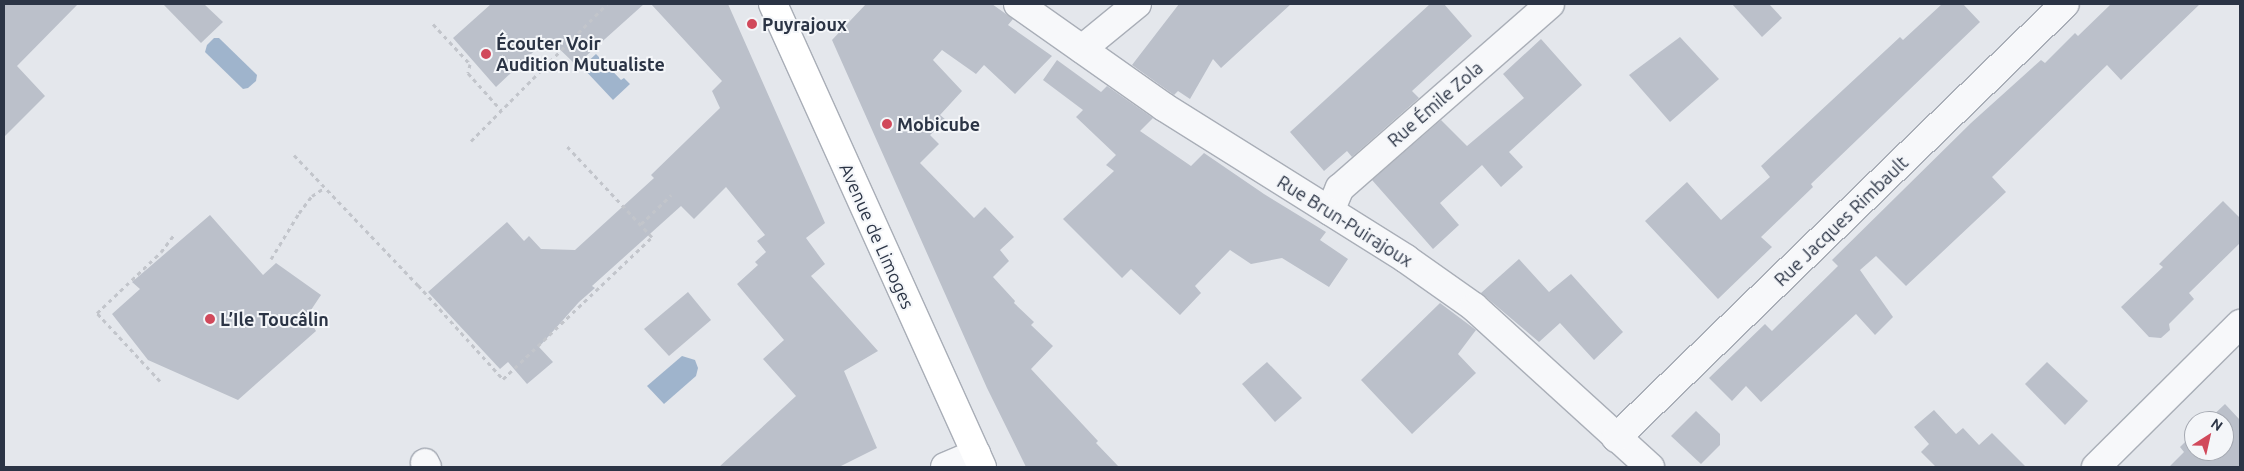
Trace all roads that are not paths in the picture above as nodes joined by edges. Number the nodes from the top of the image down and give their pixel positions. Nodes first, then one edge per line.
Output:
1 (773, 4) edge
2 (1018, 4) edge
3 (1137, 4) edge
4 (1550, 4) edge
5 (2065, 4) edge
6 (1082, 49) junction
7 (1330, 211) junction
8 (2240, 324) edge
9 (1616, 438) junction
10 (979, 461) edge
11 (946, 467) edge
12 (1650, 467) edge
13 (2096, 467) edge

1 - 10 main road, Avenue de Limoges
2 - 6 street, Rue Brun-Puirajoux
3 - 6 street
4 - 7 street, Rue Émile Zola
5 - 9 street, Rue Jacques Rimbault
6 - 7 street, Rue Brun-Puirajoux
7 - 9 street, Rue Brun-Puirajoux
8 - 13 street
9 - 12 street, Rue Brun-Puirajoux
10 - 11 street

